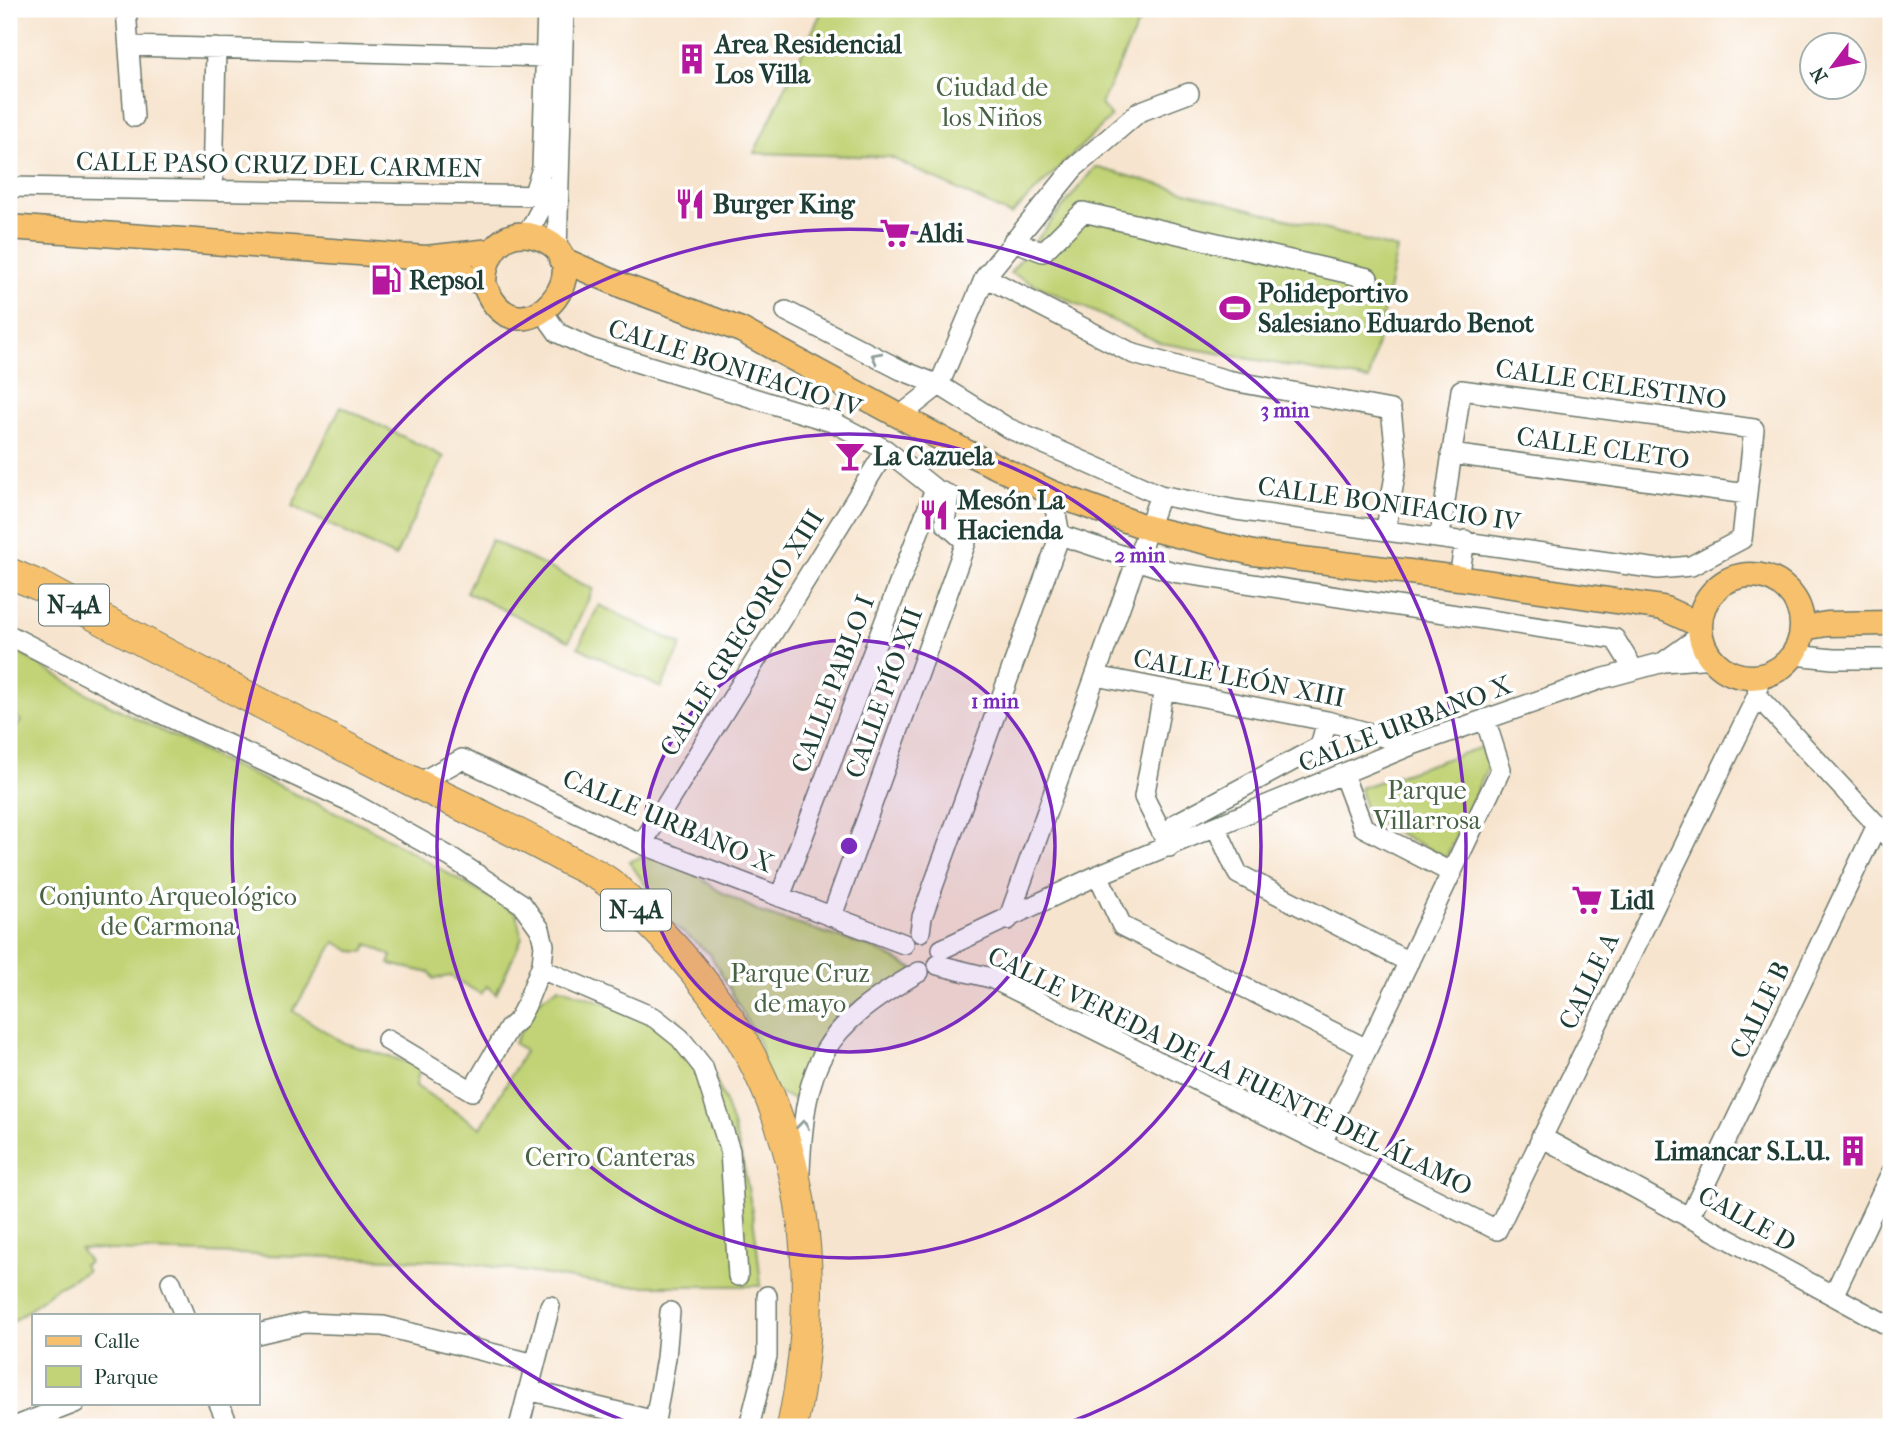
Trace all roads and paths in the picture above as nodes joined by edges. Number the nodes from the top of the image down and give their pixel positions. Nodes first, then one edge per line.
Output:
1 (126, 9) edge
2 (547, 9) edge
3 (564, 9) edge
4 (128, 46) junction
5 (216, 48) junction
6 (546, 58) junction
7 (1189, 93) dead end
8 (134, 117) dead end
9 (561, 173) junction
10 (9, 187) edge
11 (213, 190) junction
12 (540, 196) junction
13 (9, 227) edge
14 (527, 235) junction
15 (1013, 241) junction
16 (491, 251) junction
17 (559, 255) junction
18 (426, 258) junction
19 (985, 278) junction
20 (1368, 278) dead end
21 (484, 284) junction
22 (623, 286) junction
23 (562, 291) junction
24 (786, 311) dead end
25 (543, 312) junction
26 (939, 385) junction
27 (900, 416) junction
28 (1754, 429) joint
29 (886, 450) junction
30 (1451, 454) junction
31 (942, 492) junction
32 (1052, 493) junction
33 (1747, 494) junction
34 (1160, 495) junction
35 (1148, 528) junction
36 (1386, 529) junction
37 (1060, 535) junction
38 (1440, 536) junction
39 (1465, 540) junction
40 (1136, 561) junction
41 (9, 573) edge
42 (1459, 578) junction
43 (9, 592) edge
44 (1711, 594) junction
45 (1664, 608) junction
46 (1891, 623) edge
47 (1803, 628) junction
48 (1700, 630) junction
49 (9, 635) edge
50 (137, 639) junction
51 (1794, 655) junction
52 (1712, 658) junction
53 (1891, 659) edge
54 (1664, 662) junction
55 (1634, 670) junction
56 (1096, 676) junction
57 (1758, 686) junction
58 (1164, 690) junction
59 (1485, 719) junction
60 (1327, 721) junction
61 (1412, 745) junction
62 (1343, 774) junction
63 (417, 784) junction
64 (1877, 825) junction
65 (1216, 827) junction
66 (1891, 840) edge
67 (642, 844) junction
68 (1168, 847) junction
69 (1452, 873) junction
70 (1098, 875) junction
71 (780, 897) junction
72 (832, 916) junction
73 (1008, 920) junction
74 (912, 938) junction
75 (940, 957) junction
76 (1409, 962) junction
77 (541, 969) junction
78 (919, 972) junction
79 (387, 1040) dead end
80 (1367, 1049) junction
81 (1541, 1137) junction
82 (1322, 1143) junction
83 (1891, 1173) edge
84 (799, 1193) junction
85 (1689, 1218) junction
86 (1497, 1230) joint
87 (738, 1276) dead end
88 (171, 1282) dead end
89 (767, 1296) dead end
90 (1833, 1296) junction
91 (550, 1306) dead end
92 (670, 1312) dead end
93 (184, 1314) edge
94 (1891, 1328) edge
95 (259, 1334) edge
96 (535, 1363) junction
97 (528, 1390) junction
98 (72, 1404) edge
99 (219, 1404) edge
100 (654, 1424) edge
101 (14, 1427) edge
102 (229, 1427) edge
103 (519, 1427) edge
104 (749, 1427) edge
105 (792, 1427) edge

1 - 4 street
2 - 6 street
3 - 9 street
4 - 5 street
4 - 8 street
5 - 6 street
5 - 11 street
6 - 12 street
7 - 15 street
9 - 12 street
9 - 17 street
10 - 11 street, CALLE PASO CRUZ DEL CARMEN
11 - 12 street, CALLE PASO CRUZ DEL CARMEN
12 - 14 street
13 - 18 main road
14 - 16 main road
14 - 17 main road
15 - 19 street
15 - 20 street
16 - 18 main road
16 - 21 main road
17 - 22 main road
17 - 23 main road
18 - 21 main road
19 - 26 street
19 - 36 street
21 - 25 main road
22 - 23 main road
22 - 27 main road
23 - 25 main road
26 -> 24 street, CALLE BONIFACIO IV
25 - 29 street, CALLE BONIFACIO IV
26 - 27 street
26 - 34 street, CALLE BONIFACIO IV
27 - 32 main road
28 - 30 street, CALLE CELESTINO
28 - 33 street, CALLE BONIFACIO IV
29 - 31 street, CALLE BONIFACIO IV
29 - 67 street, CALLE GREGORIO XIII
30 - 33 street, CALLE CLETO
30 - 38 street
31 - 71 street, CALLE PABLO I
31 - 72 street, CALLE PÍO XII
32 - 35 main road
32 - 37 street
33 - 39 street, CALLE BONIFACIO IV
34 - 35 street
34 - 36 street, CALLE BONIFACIO IV
35 - 40 street
35 - 42 main road
36 - 38 street, CALLE BONIFACIO IV
37 - 40 street
37 - 74 street
38 - 39 street, CALLE BONIFACIO IV
39 - 42 street
40 - 55 street
40 - 56 street
41 - 50 highway, N-4A
42 - 45 main road
43 - 50 highway, N-4A
44 - 45 main road
44 - 47 main road
44 - 48 main road
45 - 48 main road
46 - 47 main road
47 - 51 main road
48 - 52 main road
48 - 54 street
49 - 77 street
50 - 63 highway, N-4A
51 - 53 street
51 - 57 main road
52 - 54 street
52 - 57 main road
54 - 55 street, CALLE URBANO X
55 - 59 street, CALLE URBANO X
56 - 58 street, CALLE LEÓN XIII
56 - 73 street
57 - 64 street
57 - 81 street, CALLE A
58 - 60 street, CALLE LEÓN XIII
58 - 68 street
59 - 61 street, CALLE URBANO X
59 - 69 street
60 - 61 street, CALLE LEÓN XIII
60 - 68 street, CALLE URBANO X
61 - 62 street, CALLE URBANO X
62 - 65 street, CALLE URBANO X
62 - 69 street
63 - 67 street, CALLE URBANO X
63 - 84 highway, N-4A
64 - 66 street
64 - 85 street, CALLE B
65 - 68 street, CALLE URBANO X
65 - 76 street
67 - 71 street, CALLE URBANO X
68 - 70 street, CALLE URBANO X
69 - 76 street
70 - 73 street, CALLE URBANO X
70 - 80 street
71 - 72 street, CALLE URBANO X
72 - 74 street, CALLE URBANO X
73 - 75 street, CALLE URBANO X
74 - 75 street
74 - 78 street
75 - 78 street
75 - 82 street, CALLE VEREDA DE LA FUENTE DEL ÁLAMO
76 - 80 street
77 - 79 street
77 - 87 street
84 -> 78 street
80 - 82 street
81 - 85 street, CALLE D
81 - 86 street, CALLE A
82 - 86 street, CALLE VEREDA DE LA FUENTE DEL ÁLAMO
83 - 90 street
84 - 105 highway, N-4A
85 - 90 street, CALLE D
88 - 93 street
89 - 104 street
90 - 94 street, CALLE D
91 - 96 street
92 - 100 street
95 - 96 street
96 - 97 street
97 - 100 street
97 - 103 street
98 - 101 street
99 - 102 street

